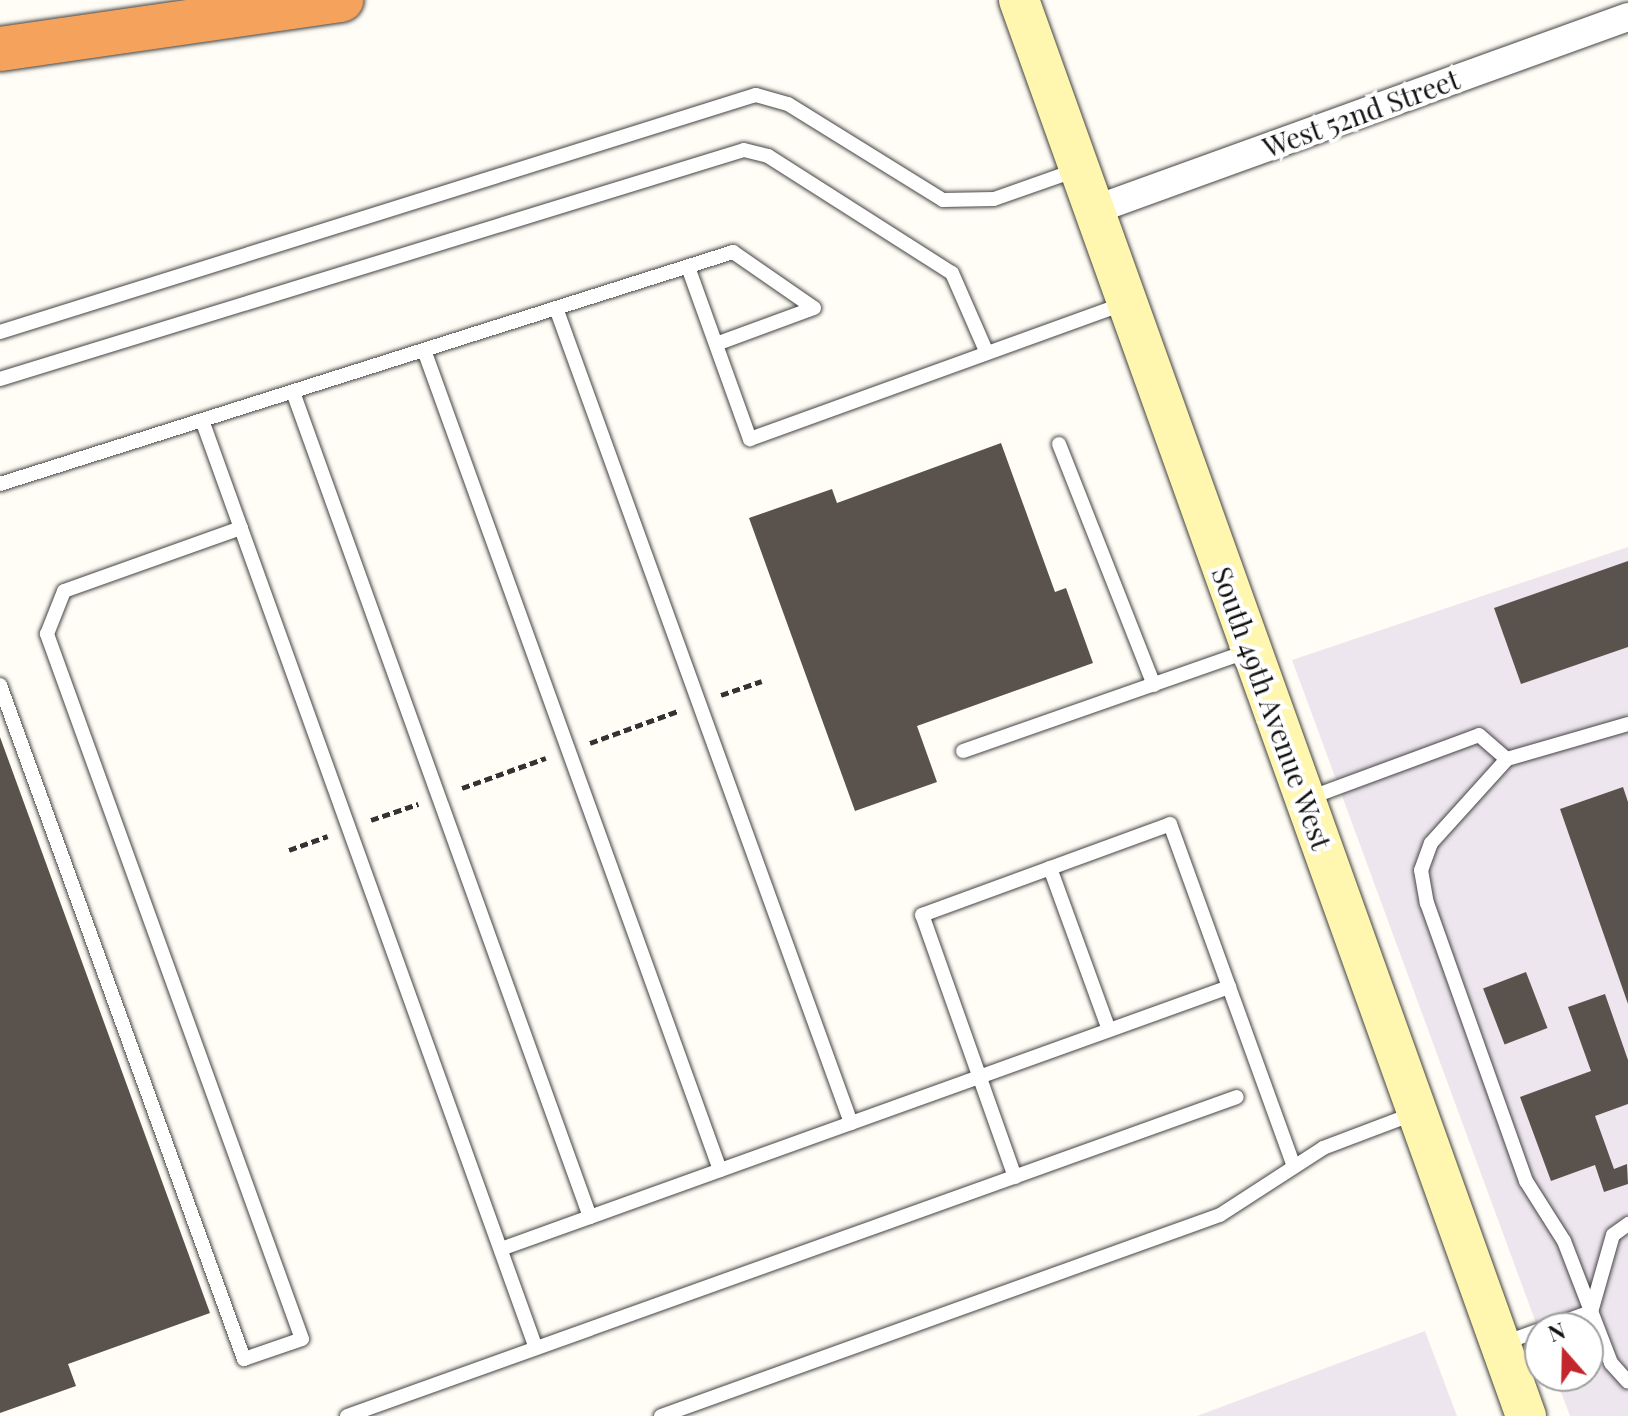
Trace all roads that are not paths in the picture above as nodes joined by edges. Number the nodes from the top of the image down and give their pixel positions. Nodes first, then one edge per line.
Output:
1 (341, 0) edge
2 (1019, 0) edge
3 (1628, 17) edge
4 (0, 49) edge
5 (1079, 169) junction
6 (1094, 210) junction
7 (688, 267) junction
8 (1127, 302) junction
9 (556, 308) junction
10 (0, 332) edge
11 (716, 344) junction
12 (424, 350) junction
13 (987, 353) junction
14 (0, 379) edge
15 (293, 392) junction
16 (202, 420) junction
17 (1059, 444) dead end
18 (0, 484) edge
19 (241, 528) junction
20 (1251, 650) junction
21 (0, 685) edge
22 (1154, 685) junction
23 (1628, 724) edge
24 (963, 751) dead end
25 (1507, 759) junction
26 (1305, 800) junction
27 (1050, 868) junction
28 (1229, 987) junction
29 (1109, 1030) junction
30 (979, 1076) junction
31 (1237, 1097) dead end
32 (1418, 1113) junction
33 (851, 1123) junction
34 (1294, 1166) junction
35 (720, 1170) junction
36 (1015, 1177) junction
37 (590, 1217) junction
38 (1628, 1224) edge
39 (501, 1249) junction
40 (1591, 1312) joint
41 (1524, 1336) edge
42 (1500, 1344) junction
43 (1604, 1345) edge
44 (536, 1348) junction
45 (1628, 1382) edge
46 (347, 1416) edge
47 (661, 1416) edge
48 (1526, 1416) edge

1 - 4 highway
2 - 5 street, South 49th Avenue West
3 - 6 street, West 52nd Street
5 - 6 street, South 49th Avenue West
5 - 10 lane
6 - 8 street, South 49th Avenue West
7 - 9 lane
7 - 11 lane
7 - 11 lane
8 - 13 lane
8 - 20 street, South 49th Avenue West
9 - 12 lane
9 - 33 lane
11 - 13 lane
12 - 15 lane
12 - 35 lane
13 - 14 lane
15 - 16 lane
15 - 37 lane
16 - 18 lane
16 - 19 lane
17 - 22 lane
19 - 21 lane
19 - 39 lane
20 - 22 lane
20 - 26 street, South 49th Avenue West
22 - 24 lane
23 - 25 lane
25 - 26 lane
25 - 40 lane
26 - 32 street, South 49th Avenue West
27 - 28 lane
27 - 29 lane
27 - 30 lane
28 - 29 lane
28 - 34 lane
29 - 30 lane
30 - 33 lane
30 - 36 lane
31 - 36 lane
32 - 34 lane
32 - 42 street, South 49th Avenue West
33 - 35 lane
34 - 47 lane
35 - 37 lane
36 - 44 lane
37 - 39 lane
38 - 40 lane
39 - 44 lane
41 - 42 lane
42 - 48 street, South 49th Avenue West
43 - 45 lane
44 - 46 lane

